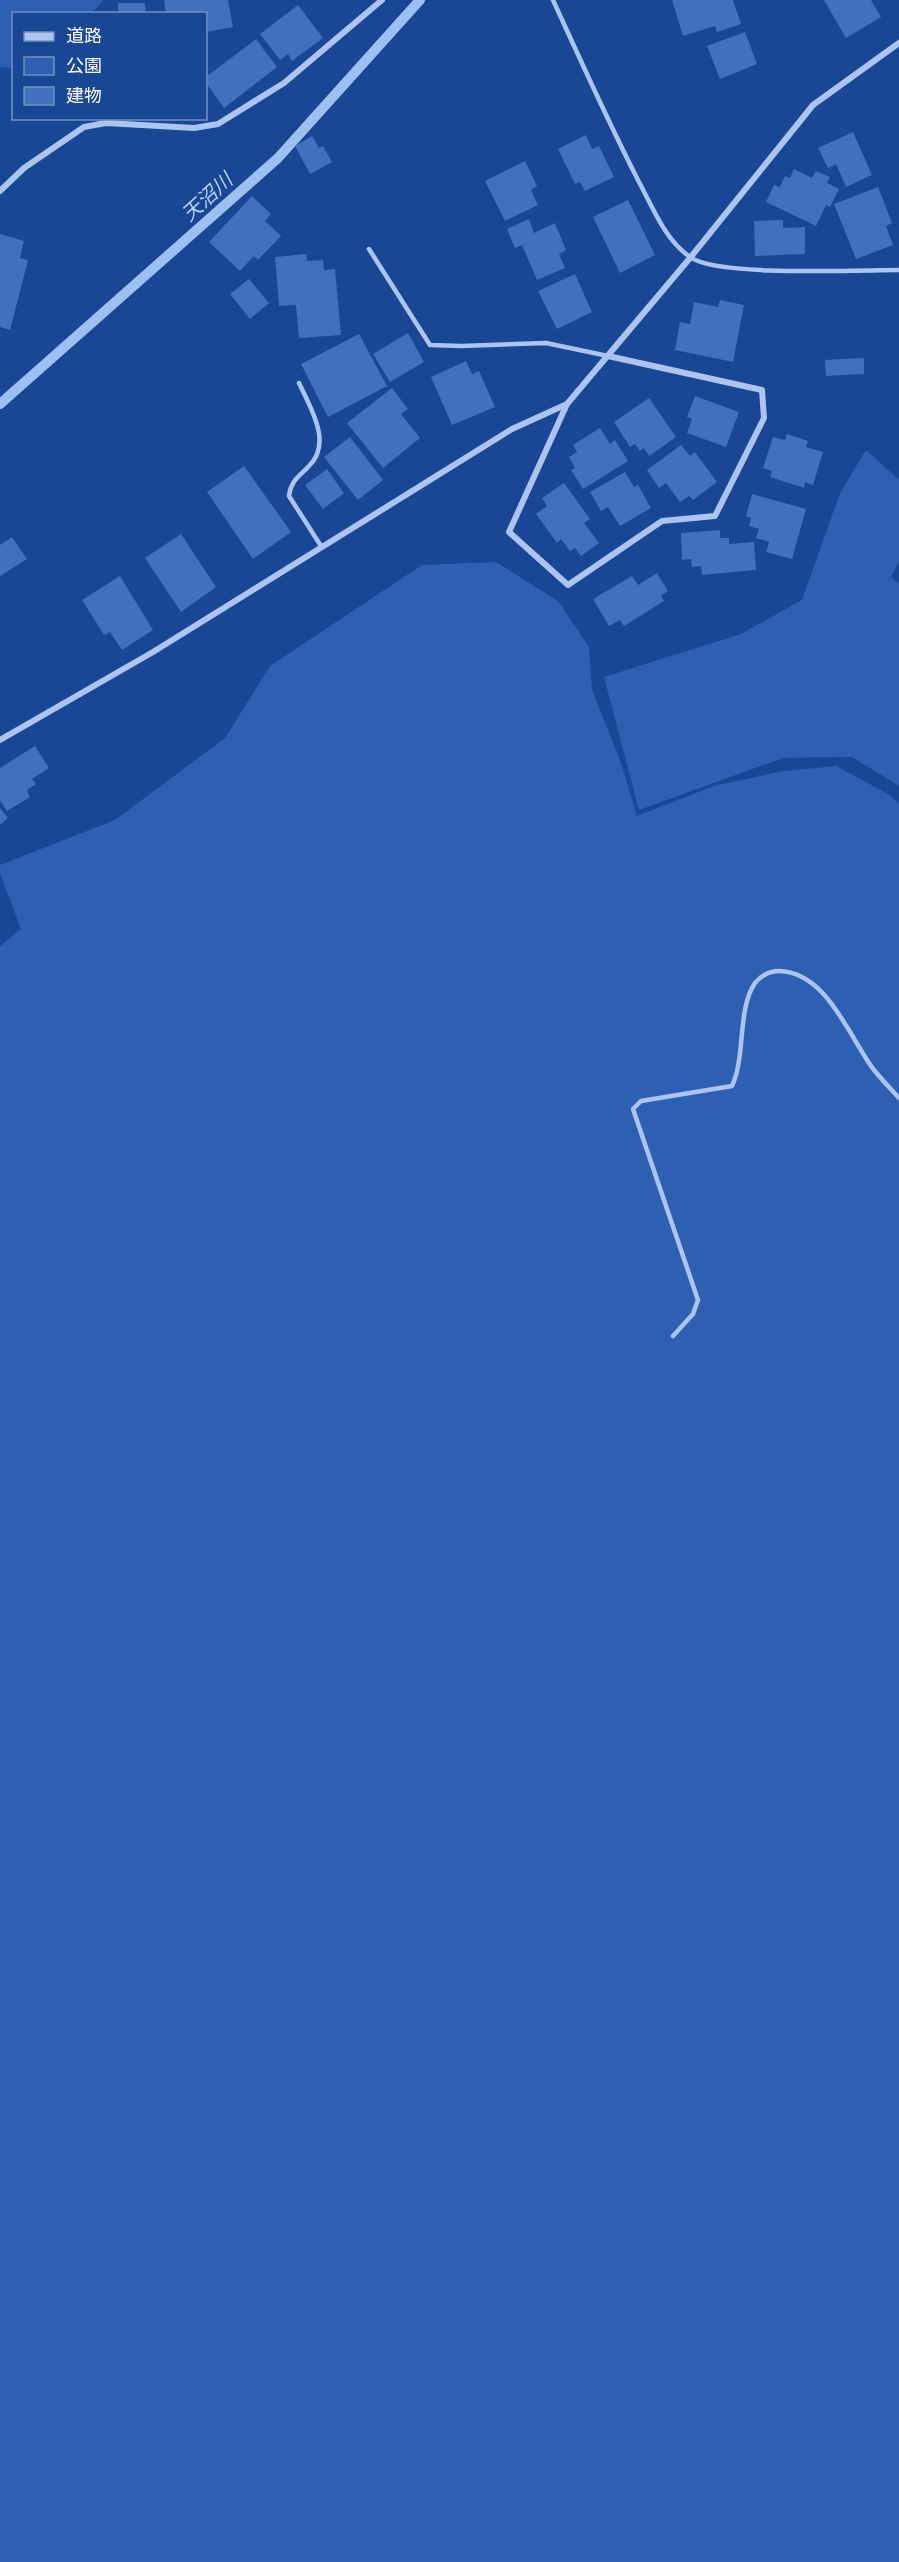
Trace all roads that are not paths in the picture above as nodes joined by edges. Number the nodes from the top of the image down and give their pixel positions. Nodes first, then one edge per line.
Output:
1 (382, 0) edge
2 (553, 0) edge
3 (899, 43) edge
4 (0, 191) edge
5 (369, 249) dead end
6 (690, 258) junction
7 (899, 270) edge
8 (608, 356) junction
9 (299, 383) dead end
10 (567, 404) junction
11 (321, 546) junction
12 (0, 740) edge
13 (899, 1098) edge
14 (673, 1336) dead end

1 - 4 street
2 - 6 lane
3 - 6 street
5 - 8 lane
6 - 7 lane
6 - 8 street
8 - 10 street
8 - 10 street
9 - 11 lane
10 - 11 street
11 - 12 street
13 - 14 lane

